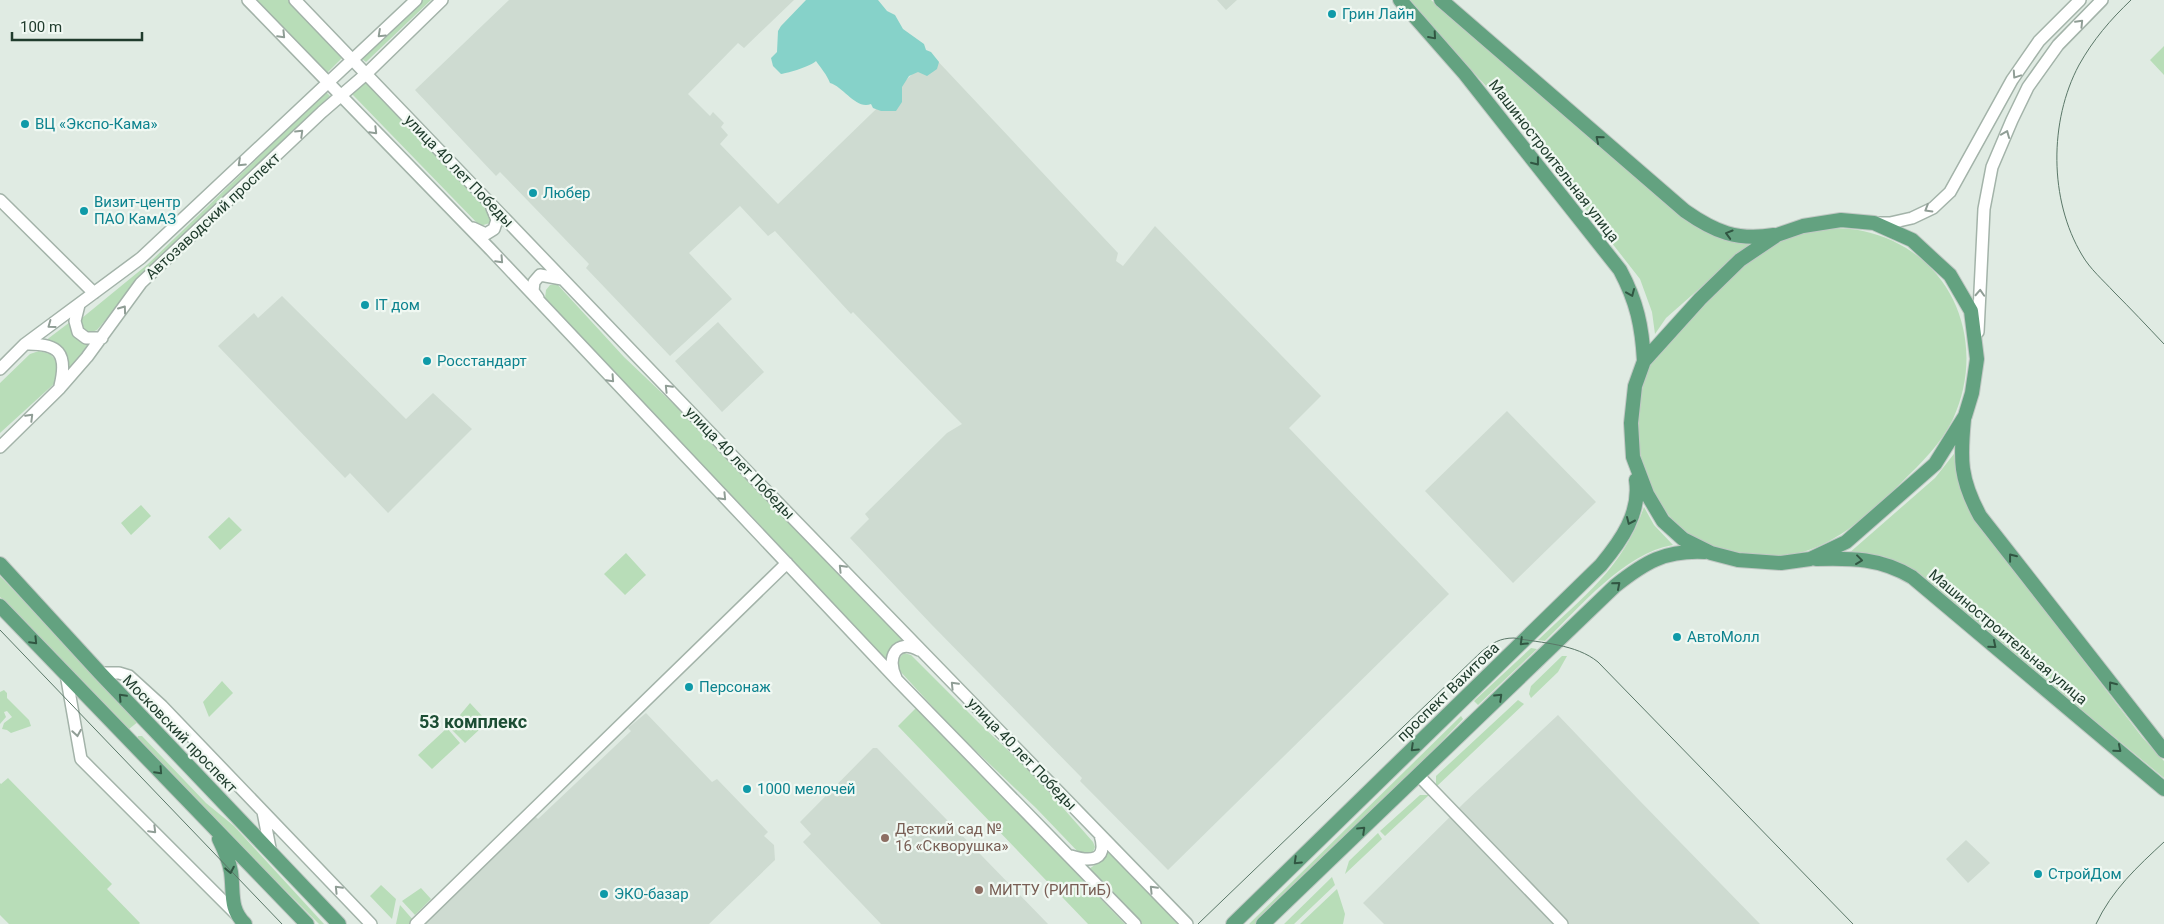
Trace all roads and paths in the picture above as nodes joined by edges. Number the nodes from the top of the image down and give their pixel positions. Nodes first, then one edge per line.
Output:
1 (248, 0) edge
2 (295, 0) edge
3 (416, 0) edge
4 (442, 0) edge
5 (1400, 0) edge
6 (1441, 0) edge
7 (2080, 0) edge
8 (2102, 0) edge
9 (353, 60) junction
10 (366, 74) junction
11 (328, 83) junction
12 (341, 96) junction
13 (0, 200) edge
14 (489, 201) junction
15 (1874, 223) junction
16 (465, 224) junction
17 (1777, 235) junction
18 (564, 279) junction
19 (94, 293) junction
20 (78, 305) junction
21 (545, 308) junction
22 (102, 338) junction
23 (25, 344) junction
24 (1977, 359) junction
25 (1644, 361) junction
26 (0, 369) edge
27 (60, 388) junction
28 (1964, 416) junction
29 (0, 447) edge
30 (1634, 457) junction
31 (1711, 553) junction
32 (1810, 559) junction
33 (787, 563) junction
34 (0, 564) edge
35 (0, 606) edge
36 (922, 652) junction
37 (66, 674) junction
38 (100, 674) junction
39 (898, 681) junction
40 (1449, 714) junction
41 (1464, 731) junction
42 (155, 732) junction
43 (138, 748) junction
44 (2164, 751) edge
45 (1418, 775) junction
46 (2164, 789) edge
47 (263, 812) junction
48 (214, 829) junction
49 (1099, 834) junction
50 (271, 853) junction
51 (1070, 856) junction
52 (240, 919) edge
53 (307, 924) edge
54 (339, 924) edge
55 (371, 924) edge
56 (416, 924) edge
57 (1135, 924) edge
58 (1187, 924) edge
59 (1233, 924) edge
60 (1263, 924) edge
61 (1562, 924) edge

1 -> 11 street
2 - 9 street, улица 40 лет Победы
3 -> 9 street, Автозаводский проспект
4 - 10 street, Автозаводский проспект
5 -> 25 main road, Машиностроительная улица
17 -> 6 main road, Машиностроительная улица
7 -> 15 street
24 -> 8 street
9 - 10 street, улица 40 лет Победы
9 - 11 street, Автозаводский проспект
10 - 12 street, Автозаводский проспект
10 - 14 street, улица 40 лет Победы
11 - 12 street
11 -> 19 street, Автозаводский проспект
12 -> 16 street
22 -> 12 street, Автозаводский проспект
13 - 19 street
14 - 16 street
14 - 18 street, улица 40 лет Победы
15 - 17 main road
15 - 24 main road
16 -> 21 street
17 - 25 main road
18 - 21 street
36 -> 18 street, улица 40 лет Победы
19 - 20 street, Автозаводский проспект
20 - 22 street
20 -> 23 street, Автозаводский проспект
21 -> 33 street
22 - 27 street, Автозаводский проспект
23 - 26 street, Автозаводский проспект
23 - 27 street
24 - 28 main road
25 - 30 main road
29 -> 27 street, Автозаводский проспект
28 - 32 main road
44 -> 28 main road, Машиностроительная улица
30 - 31 main road
30 -> 40 main road, проспект Вахитова
31 - 32 main road
41 -> 31 main road
32 -> 46 main road, Машиностроительная улица
33 - 39 street
33 - 56 street
34 - 38 main road, Московский проспект
35 -> 37 main road
36 - 39 street
49 -> 36 street, улица 40 лет Победы
37 - 43 main road
37 -> 52 street
42 -> 38 main road, Московский проспект
38 - 47 street
39 - 51 street
40 - 41 main road
40 -> 59 main road, проспект Вахитова
41 - 45 main road
42 - 43 main road
42 - 50 main road, Московский проспект
43 -> 48 main road
60 -> 45 main road
45 - 61 street
47 - 50 street
55 -> 47 street
48 -> 52 main road
48 - 53 main road
49 - 51 street
58 -> 49 street, улица 40 лет Победы
50 - 54 main road, Московский проспект
51 - 57 street

